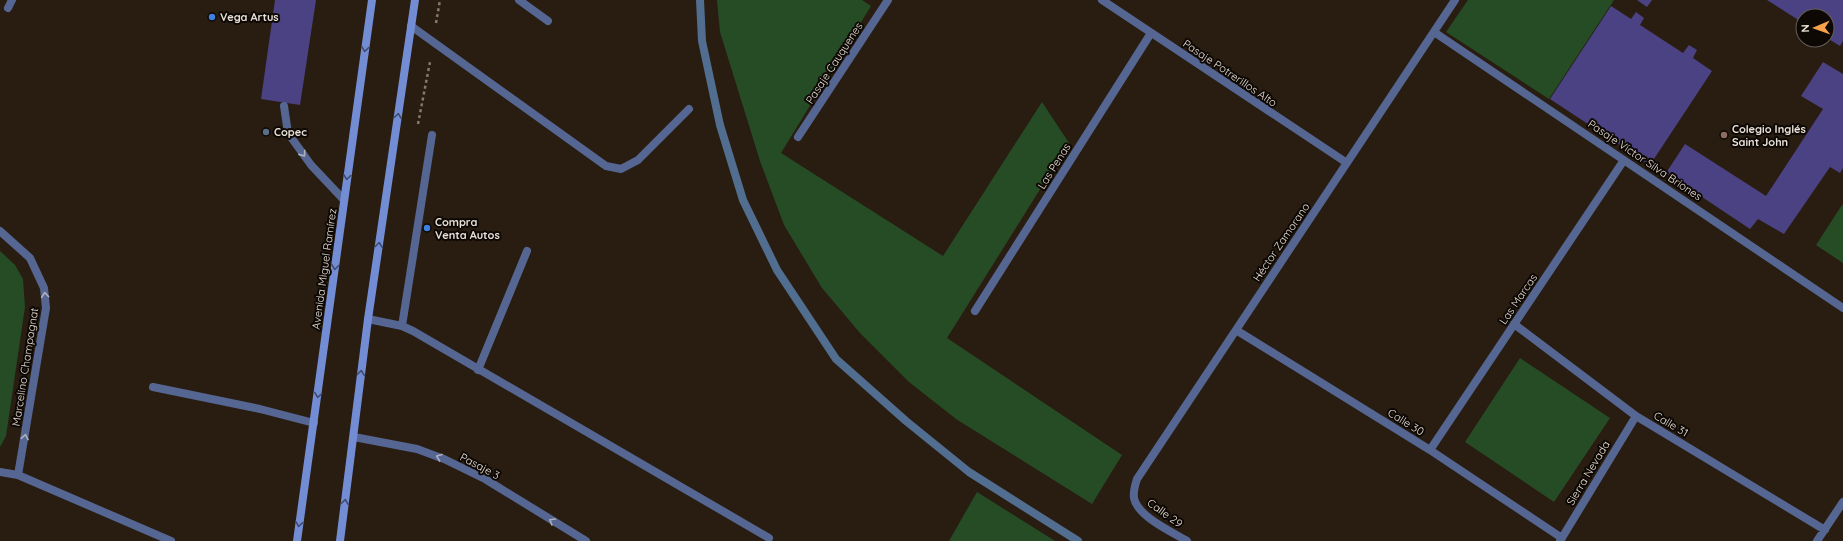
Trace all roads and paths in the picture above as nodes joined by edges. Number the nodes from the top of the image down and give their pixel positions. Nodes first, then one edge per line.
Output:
1 (12, 0) edge
2 (372, 0) edge
3 (415, 0) edge
4 (519, 0) edge
5 (888, 0) edge
6 (1102, 0) edge
7 (1455, 0) edge
8 (8, 8) dead end
9 (548, 21) dead end
10 (411, 26) junction
11 (1434, 32) junction
12 (1151, 33) junction
13 (284, 106) dead end
14 (689, 109) dead end
15 (432, 135) dead end
16 (798, 138) dead end
17 (1624, 160) junction
18 (1347, 163) junction
19 (344, 200) junction
20 (0, 231) edge
21 (527, 251) dead end
22 (1843, 308) edge
23 (975, 311) dead end
24 (368, 319) junction
25 (1514, 324) junction
26 (402, 326) junction
27 (1236, 330) junction
28 (478, 370) junction
29 (152, 387) dead end
30 (1636, 416) junction
31 (314, 424) junction
32 (354, 437) junction
33 (1430, 450) junction
34 (0, 472) edge
35 (18, 475) junction
36 (1134, 499) joint
37 (1843, 502) edge
38 (1825, 530) junction
39 (769, 538) dead end
40 (1561, 540) edge
41 (171, 541) edge
42 (297, 541) edge
43 (340, 541) edge
44 (586, 541) edge
45 (1187, 541) edge
46 (1818, 541) edge

1 - 8 street
2 -> 19 main road, Avenida Miguel Ramírez
3 - 10 main road
4 - 9 street
5 - 16 street, Pasaje Cauquenes
6 - 12 street, Pasaje Potrerillos Alto
7 - 11 street, Héctor Zamorano
10 - 14 street
24 -> 10 main road
11 - 17 street, Pasaje Víctor Silva Briones
11 - 18 street, Héctor Zamorano
12 - 18 street, Pasaje Potrerillos Alto
12 - 23 street, Las Penas
13 -> 19 street
15 - 26 street
17 - 22 street, Pasaje Víctor Silva Briones
17 - 25 street, Las Marcas
18 - 27 street, Héctor Zamorano
19 -> 31 main road, Avenida Miguel Ramírez
35 -> 20 street, Marcelino Champagnat
21 - 28 street
24 - 26 street
32 -> 24 main road
25 - 30 street, Calle 31
25 - 33 street, Las Marcas
26 - 28 street
27 - 33 street, Calle 30
27 - 36 street, Héctor Zamorano
28 - 39 street
29 - 31 street
30 - 38 street, Calle 31
30 - 40 street, Sierra Nevada
31 -> 42 main road, Avenida Miguel Ramírez
43 -> 32 main road
44 -> 32 street, Pasaje 3
33 - 40 street, Calle 30
34 - 35 street
35 - 41 street
36 - 45 street, Calle 29
37 - 38 street
38 - 46 street

